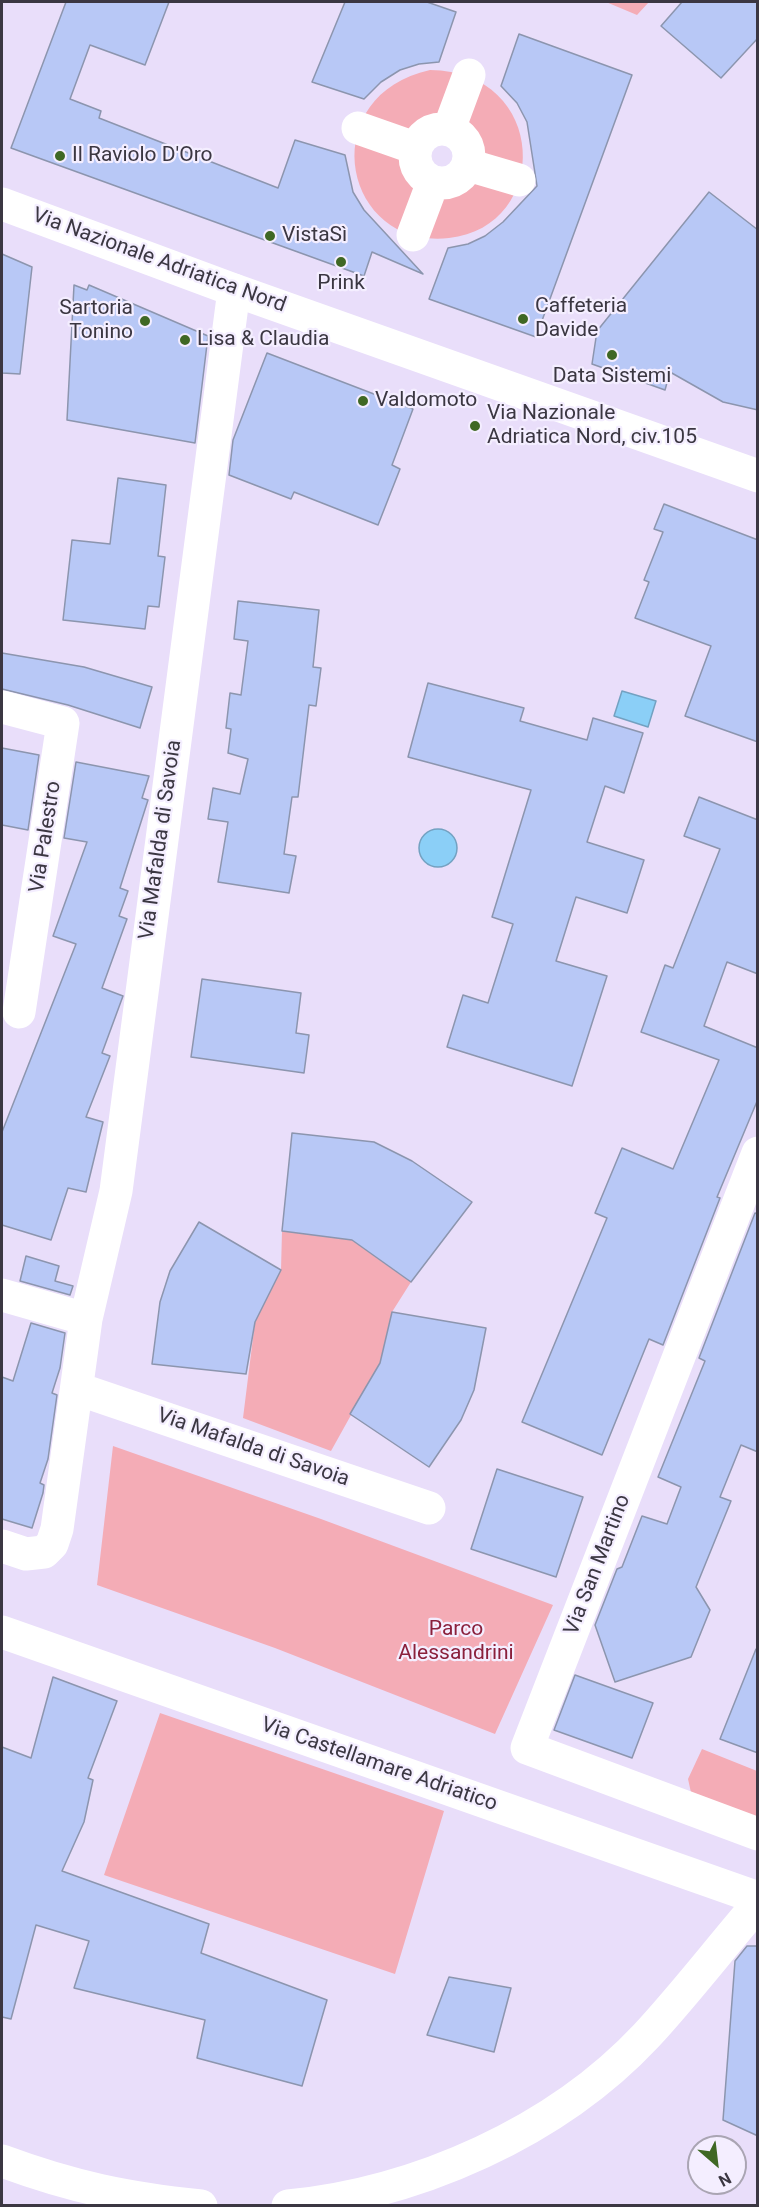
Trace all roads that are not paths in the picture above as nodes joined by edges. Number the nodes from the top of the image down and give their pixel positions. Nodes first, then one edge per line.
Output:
1 (469, 75) dead end
2 (358, 128) dead end
3 (449, 129) junction
4 (415, 148) junction
5 (468, 165) junction
6 (519, 180) dead end
7 (433, 182) junction
8 (2, 204) edge
9 (413, 236) dead end
10 (234, 290) junction
11 (758, 476) edge
12 (2, 707) edge
13 (19, 1012) dead end
14 (758, 1153) edge
15 (2, 1295) edge
16 (86, 1319) junction
17 (78, 1389) junction
18 (429, 1508) dead end
19 (2, 1546) edge
20 (2, 1632) edge
21 (758, 1834) edge
22 (758, 1898) edge
23 (758, 1904) edge
24 (2, 2161) edge
25 (201, 2205) edge
26 (288, 2205) edge

1 - 3 street
2 - 4 street
3 - 4 street
3 - 5 street
4 - 7 street
5 - 6 street
5 - 7 street
7 - 9 street
8 - 10 street, Via Nazionale Adriatica Nord
10 - 11 street, Via Nazionale Adriatica Nord
10 - 16 street, Via Mafalda di Savoia
12 - 13 street, Via Palestro
14 - 21 street, Via San Martino
15 - 16 street
16 - 17 street, Via Mafalda di Savoia
17 - 18 street, Via Mafalda di Savoia
17 - 19 street, Via Mafalda di Savoia
20 - 22 street, Via Castellamare Adriatico
23 - 26 street
24 - 25 street

